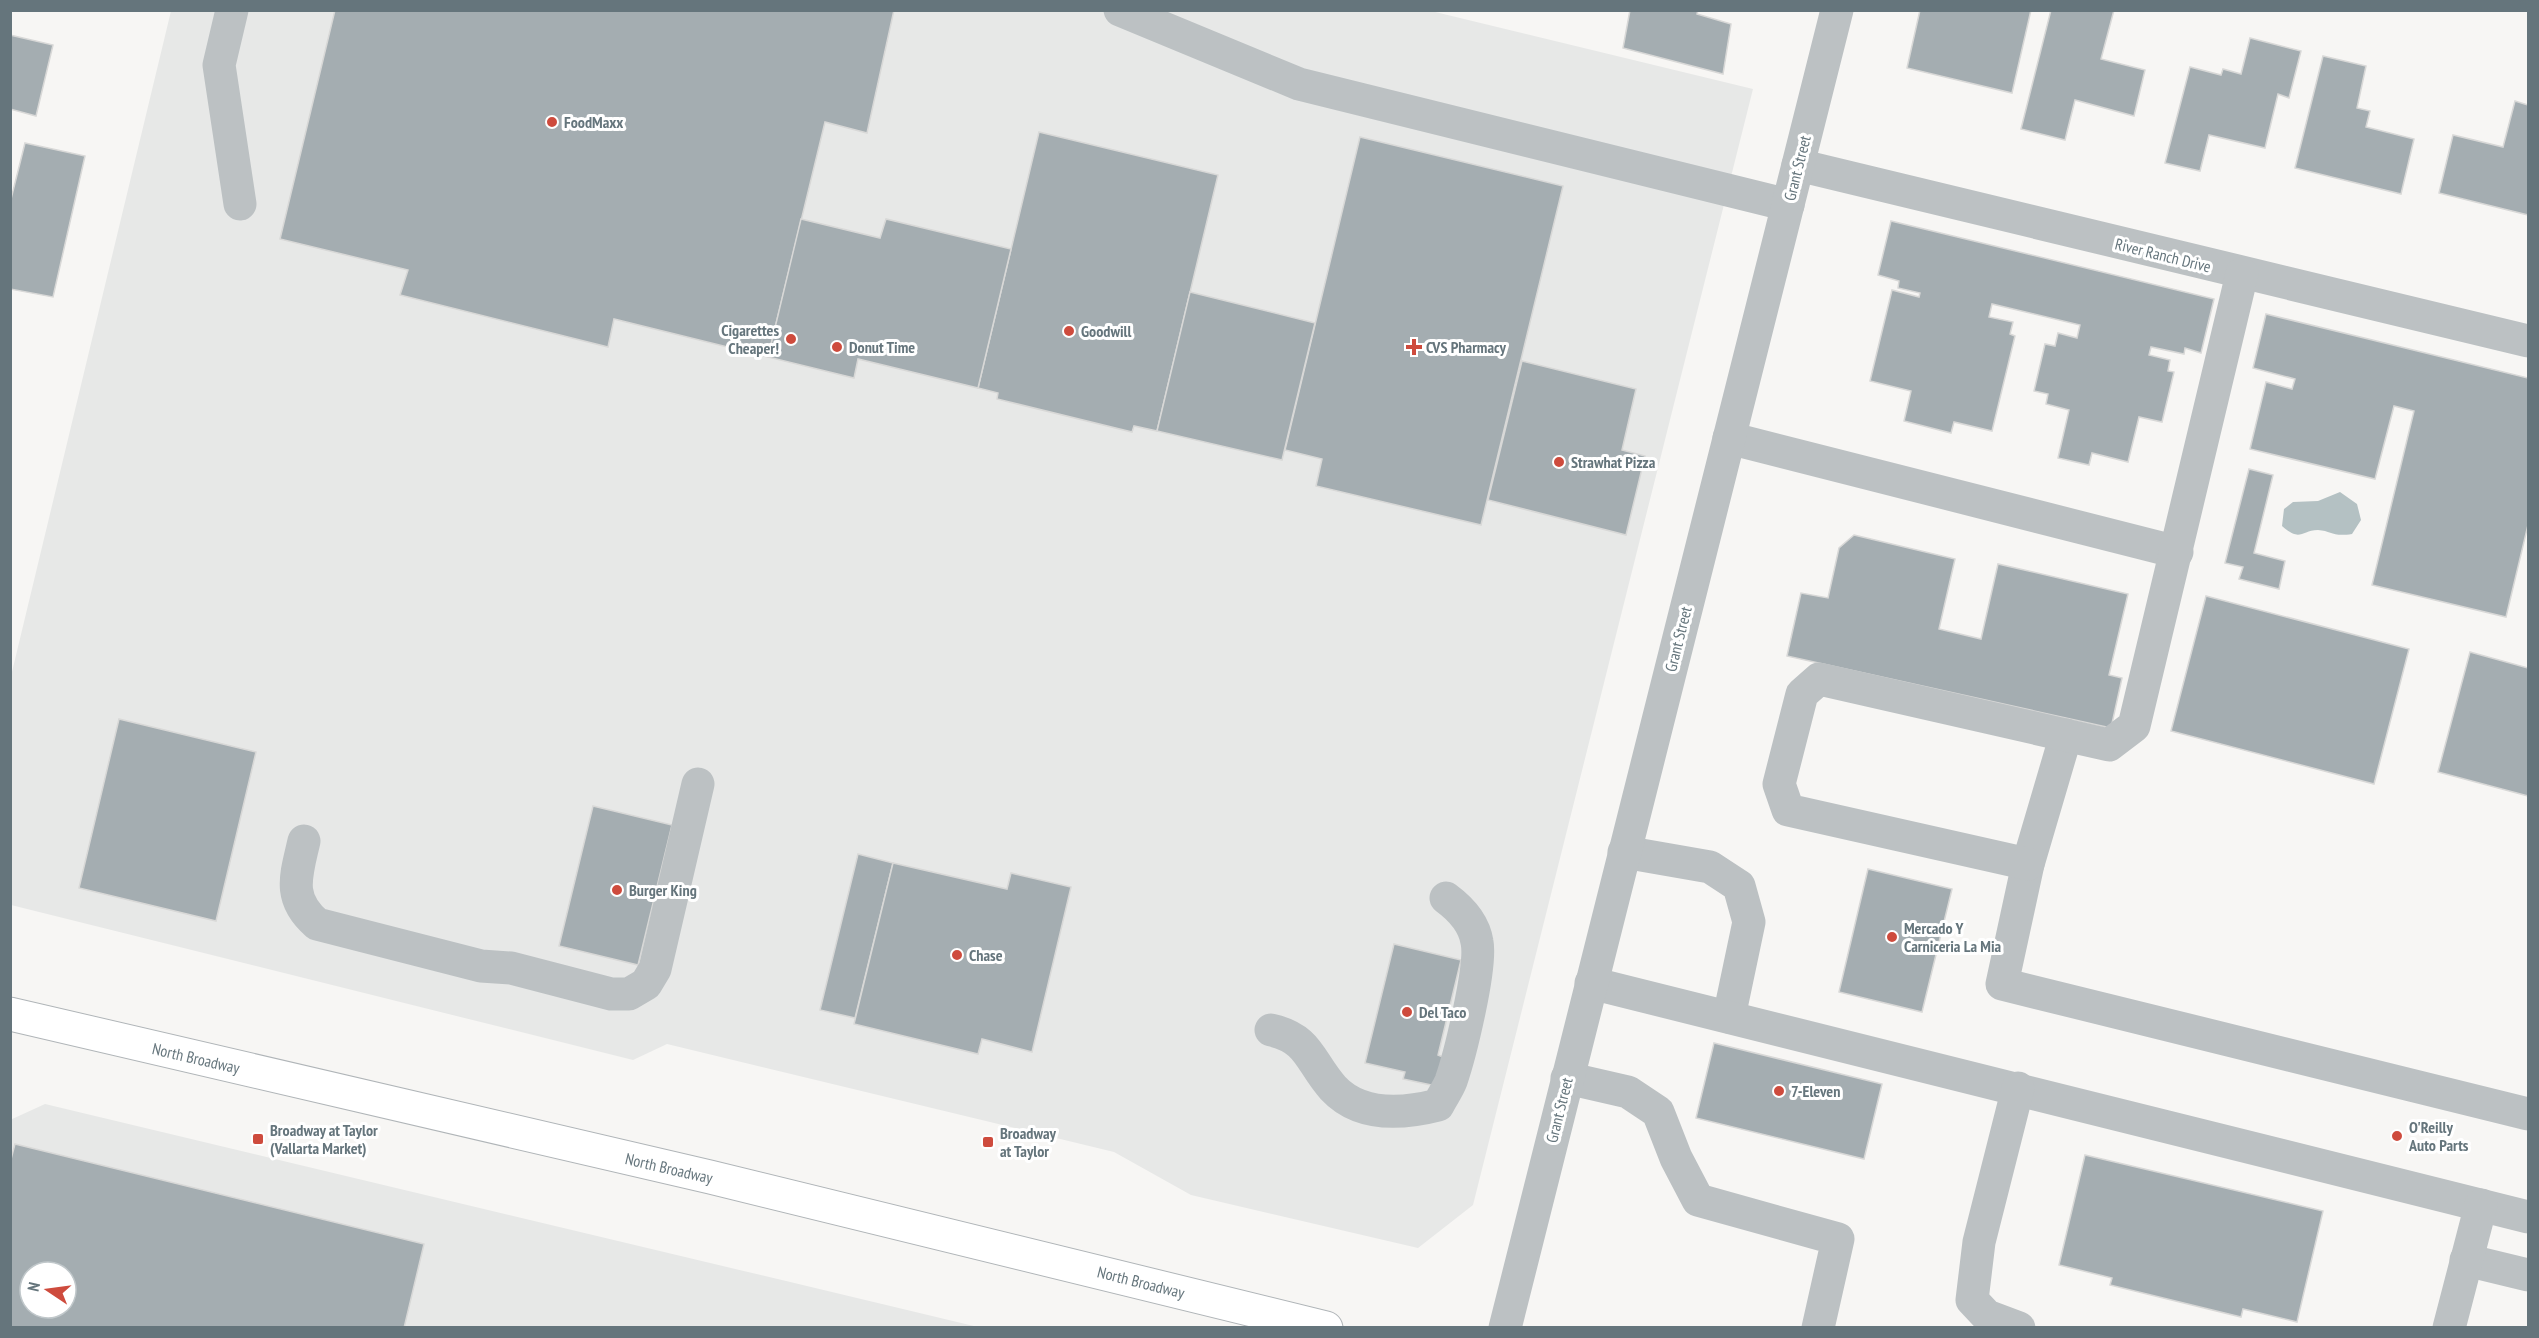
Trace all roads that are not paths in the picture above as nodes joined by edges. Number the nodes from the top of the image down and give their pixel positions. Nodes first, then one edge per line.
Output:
1 (232, 10) edge
2 (1120, 10) edge
3 (1837, 10) edge
4 (1798, 165) junction
5 (240, 204) dead end
6 (1788, 205) junction
7 (2242, 274) junction
8 (2529, 341) edge
9 (1729, 438) junction
10 (2177, 552) junction
11 (2066, 735) junction
12 (698, 784) dead end
13 (304, 841) dead end
14 (1624, 852) junction
15 (2028, 864) junction
16 (1446, 898) dead end
17 (1591, 983) junction
18 (10, 1014) edge
19 (1729, 1017) junction
20 (1271, 1030) dead end
21 (1567, 1078) junction
22 (2018, 1088) junction
23 (2529, 1114) edge
24 (2481, 1205) junction
25 (2529, 1217) edge
26 (2466, 1260) junction
27 (2529, 1275) edge
28 (1326, 1328) edge
29 (1505, 1328) edge
30 (1818, 1328) edge
31 (2019, 1328) edge
32 (2449, 1328) edge

1 - 5 street
2 - 6 street
3 - 4 street, Grant Street
4 - 6 street, Grant Street
4 - 7 street, River Ranch Drive
6 - 9 street, Grant Street
7 - 8 street, River Ranch Drive
7 - 10 street
9 - 10 street
9 - 14 street, Grant Street
10 - 11 street
11 - 15 street
11 - 15 street
12 - 13 street
14 - 17 street, Grant Street
14 - 19 street
15 - 23 street
16 - 20 street
17 - 19 street
17 - 21 street, Grant Street
18 - 28 main road, North Broadway
19 - 22 street
21 - 29 street, Grant Street
21 - 30 street
22 - 24 street
22 - 31 street
24 - 25 street
24 - 26 street
26 - 27 street
26 - 32 street

